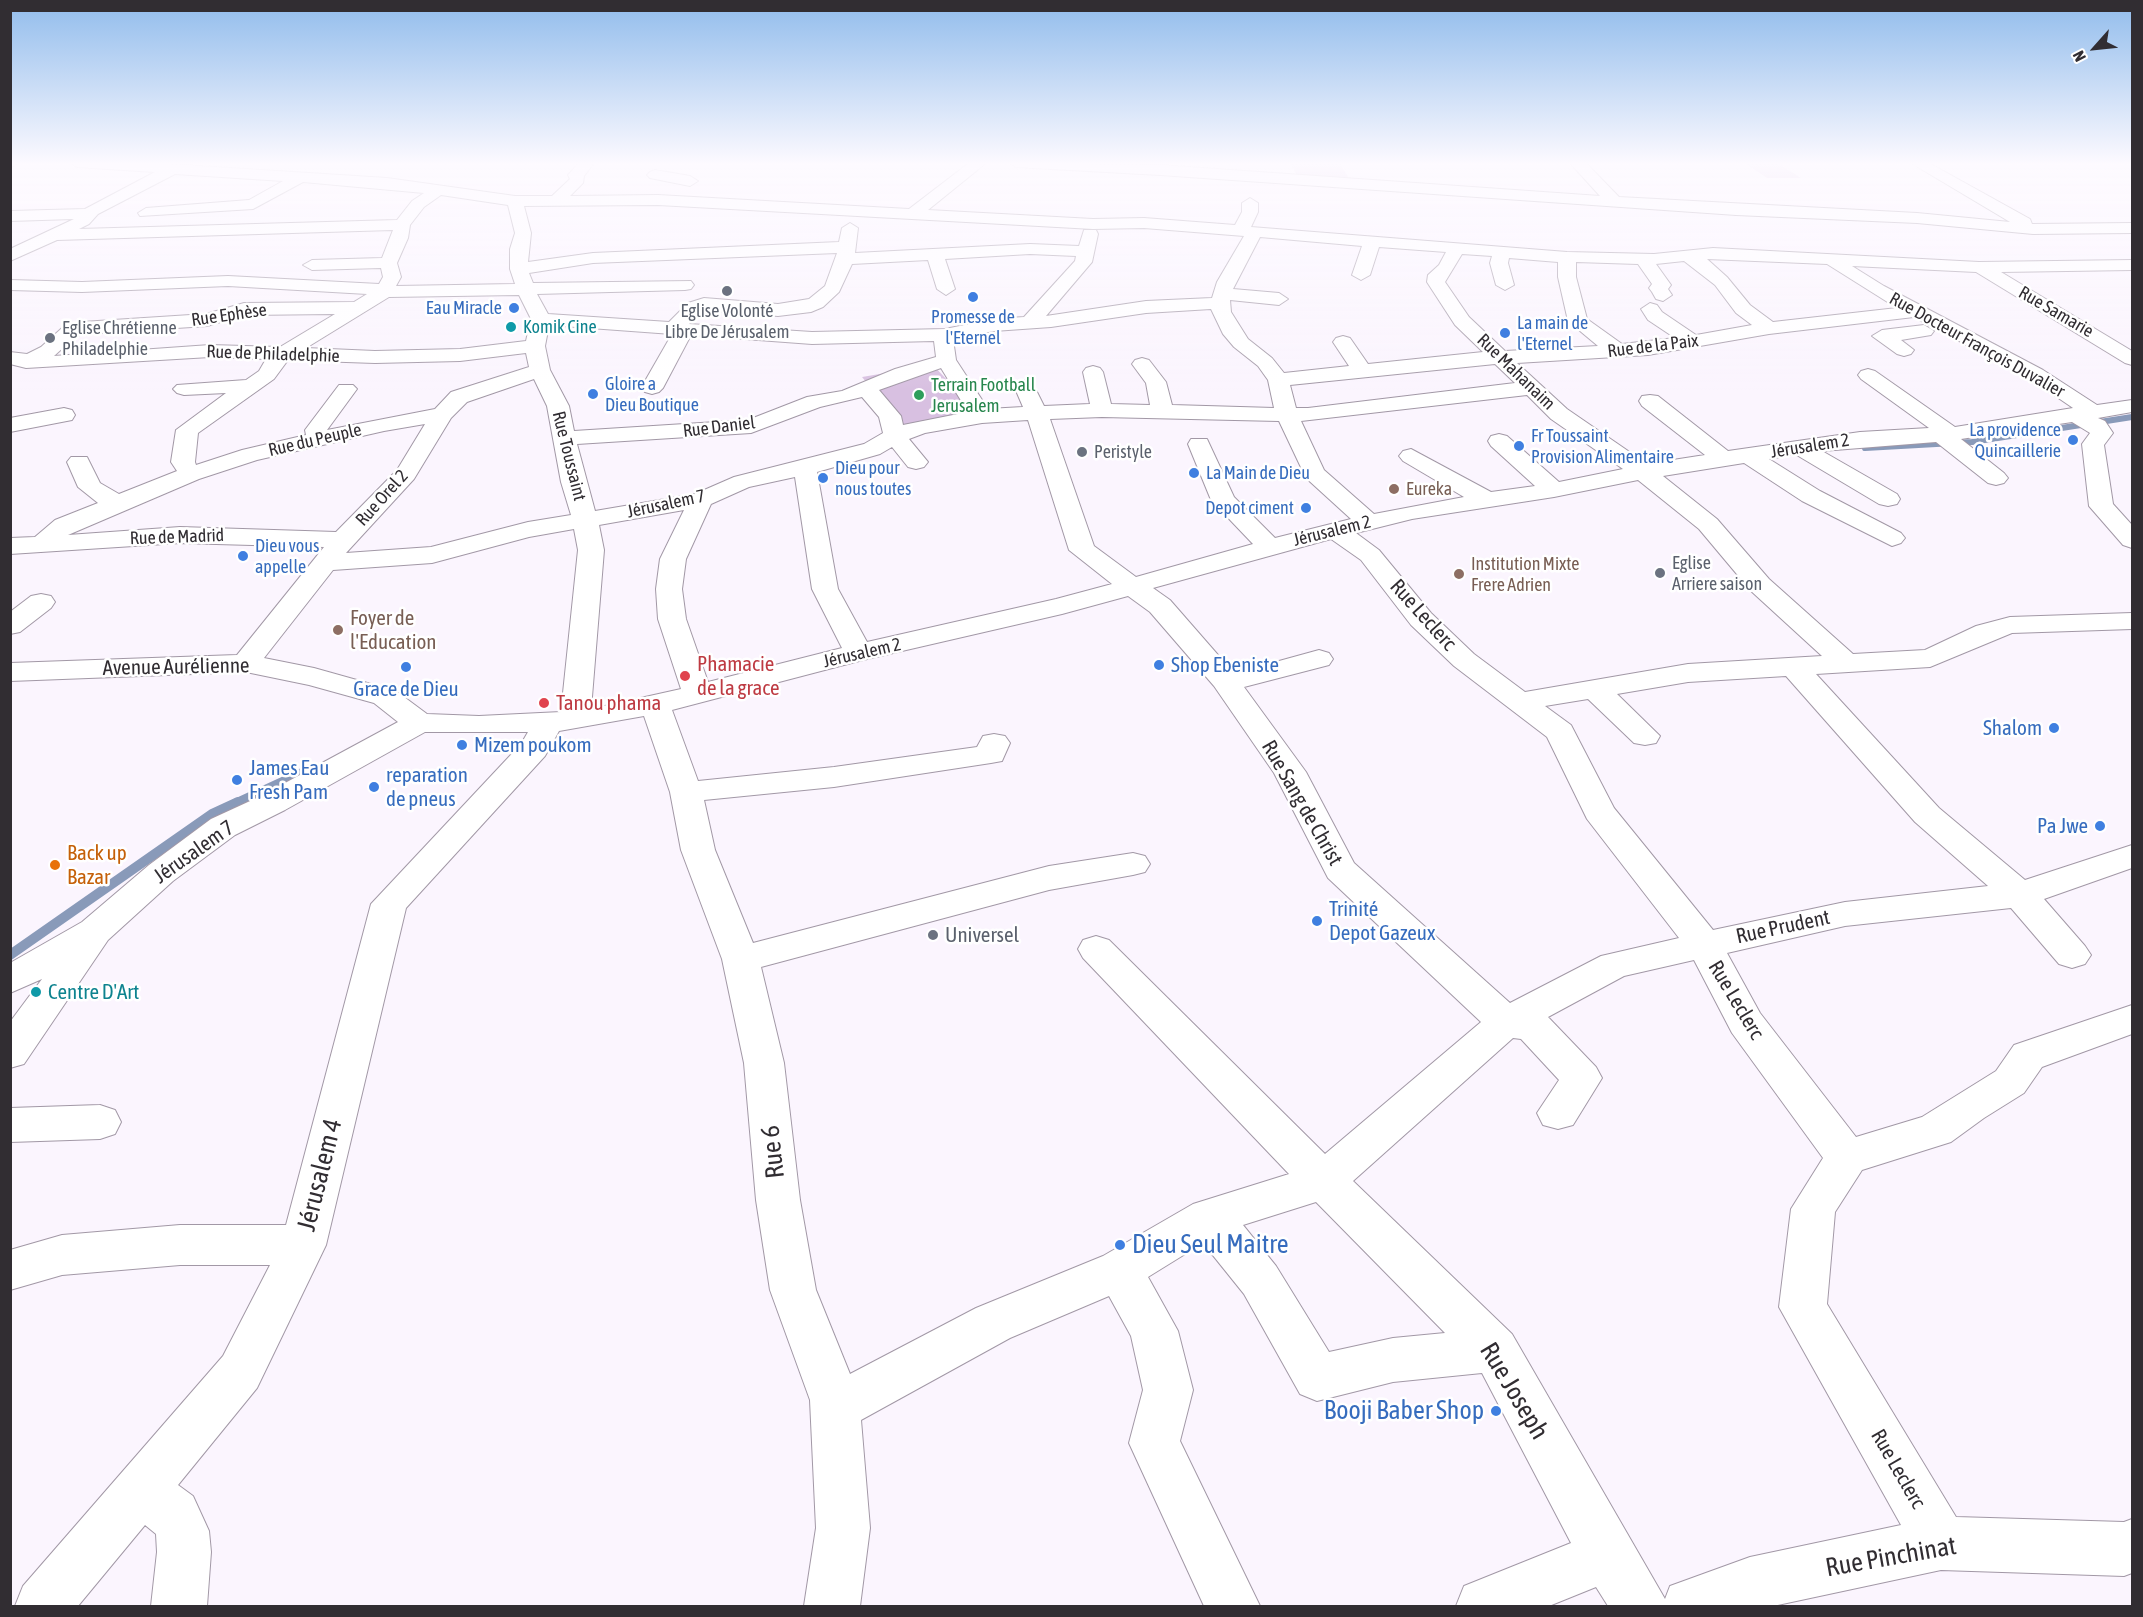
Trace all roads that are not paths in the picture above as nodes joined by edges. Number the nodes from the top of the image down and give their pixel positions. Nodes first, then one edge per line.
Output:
1 (60, 238) edge
2 (400, 238) edge
3 (522, 238) edge
4 (851, 238) edge
5 (1089, 238) edge
6 (1246, 238) edge
7 (1321, 238) edge
8 (46, 239) junction
9 (1369, 242) junction
10 (1457, 247) junction
11 (156, 250) dead end
12 (1086, 251) junction
13 (1502, 251) junction
14 (846, 253) junction
15 (935, 255) junction
16 (10, 256) edge
17 (1688, 256) junction
18 (1567, 257) junction
19 (1643, 259) junction
20 (1832, 260) junction
21 (388, 263) junction
22 (289, 265) dead end
23 (2133, 265) edge
24 (1979, 267) junction
25 (1361, 274) dead end
26 (522, 280) junction
27 (10, 285) edge
28 (685, 285) dead end
29 (1505, 285) dead end
30 (946, 290) dead end
31 (386, 291) junction
32 (1221, 298) junction
33 (1279, 299) dead end
34 (355, 309) junction
35 (778, 310) junction
36 (1919, 311) junction
37 (541, 319) junction
38 (1030, 322) junction
39 (1769, 328) junction
40 (1953, 328) junction
41 (679, 329) junction
42 (945, 335) junction
43 (748, 336) junction
44 (1343, 342) dead end
45 (1694, 342) junction
46 (535, 346) junction
47 (1904, 350) dead end
48 (1618, 351) junction
49 (285, 353) junction
50 (1502, 357) junction
51 (2133, 358) edge
52 (20, 359) edge
53 (946, 360) junction
54 (1142, 364) dead end
55 (540, 370) junction
56 (1362, 371) junction
57 (1094, 372) dead end
58 (10, 375) edge
59 (1868, 375) dead end
60 (1278, 380) junction
61 (250, 386) junction
62 (652, 388) dead end
63 (866, 388) junction
64 (1530, 388) junction
65 (184, 389) dead end
66 (346, 389) dead end
67 (1030, 399) junction
68 (1650, 401) dead end
69 (2133, 406) edge
70 (1102, 410) junction
71 (1162, 411) junction
72 (64, 415) dead end
73 (442, 415) junction
74 (1287, 415) junction
75 (982, 416) junction
76 (2087, 417) junction
77 (10, 425) edge
78 (1946, 434) junction
79 (895, 436) junction
80 (566, 438) junction
81 (318, 439) junction
82 (1499, 441) dead end
83 (1199, 444) dead end
84 (1799, 447) junction
85 (1411, 456) dead end
86 (1737, 458) junction
87 (79, 462) dead end
88 (916, 462) dead end
89 (805, 468) junction
90 (1643, 472) junction
91 (191, 474) junction
92 (1996, 478) dead end
93 (1554, 490) junction
94 (1888, 499) dead end
95 (701, 500) junction
96 (1487, 500) junction
97 (116, 503) junction
98 (585, 519) junction
99 (1352, 526) junction
100 (1892, 538) dead end
101 (343, 540) junction
102 (2133, 540) edge
103 (42, 544) junction
104 (10, 546) edge
105 (1270, 547) junction
106 (325, 562) junction
107 (1134, 586) junction
108 (41, 602) dead end
109 (2133, 621) edge
110 (10, 626) edge
111 (858, 652) junction
112 (1319, 659) dead end
113 (1845, 662) junction
114 (246, 663) junction
115 (1782, 666) junction
116 (10, 672) edge
117 (1224, 680) junction
118 (1596, 690) junction
119 (697, 694) junction
120 (1517, 702) junction
121 (656, 705) junction
122 (560, 722) junction
123 (419, 723) junction
124 (1645, 736) dead end
125 (994, 743) dead end
126 (686, 792) junction
127 (2133, 856) edge
128 (1133, 864) dead end
129 (2020, 896) junction
130 (95, 931) junction
131 (1704, 944) junction
132 (1096, 949) dead end
133 (2072, 955) dead end
134 (741, 959) junction
135 (13, 976) edge
136 (2133, 1019) edge
137 (1506, 1022) junction
138 (10, 1053) edge
139 (1558, 1113) dead end
140 (100, 1122) dead end
141 (10, 1125) edge
142 (1847, 1157) junction
143 (1324, 1181) junction
144 (1209, 1217) junction
145 (303, 1245) junction
146 (10, 1270) edge
147 (1119, 1270) junction
148 (1495, 1350) junction
149 (835, 1408) junction
150 (141, 1490) junction
151 (1941, 1543) junction
152 (2133, 1546) edge
153 (1607, 1555) junction
154 (43, 1606) edge
155 (179, 1606) edge
156 (832, 1606) edge
157 (1232, 1606) edge
158 (1484, 1606) edge
159 (1640, 1606) edge
160 (1690, 1606) edge

1 - 8 street
2 - 21 street
3 - 26 street
4 - 14 street
5 - 12 street
6 - 32 street
7 - 9 street
8 - 11 street
8 - 16 street
9 - 10 street
9 - 25 street
10 - 13 street
10 - 50 street, Rue Mahanaim
12 - 15 street
12 - 38 street
13 - 18 street
13 - 29 street
14 - 15 street
14 - 26 street
14 - 35 street
15 - 30 street
17 - 19 street
17 - 20 street
17 - 39 street
18 - 19 street
18 - 48 street
19 - 45 street
20 - 24 street
20 - 36 street, Rue Docteur François Duvalier
21 - 22 street
21 - 31 street
23 - 24 street
24 - 51 street, Rue Samarie
26 - 28 street
26 - 31 street
26 - 37 street
27 - 31 street
31 - 34 street
32 - 33 street
32 - 38 street
32 - 60 street
34 - 49 street
34 - 52 street, Rue Ephèse
35 - 41 street
35 - 43 street
36 - 39 street, Rue de la Paix
36 - 40 street, Rue Docteur François Duvalier
37 - 41 street
37 - 46 street, Rue Toussaint
38 - 42 street
39 - 45 street, Rue de la Paix
40 - 47 street
40 - 76 street, Rue Docteur François Duvalier
41 - 43 street
41 - 62 street
42 - 43 street
42 - 53 street
44 - 56 street
45 - 48 street, Rue de la Paix
46 - 49 street, Rue de Philadelphie
46 - 55 street, Rue Toussaint
48 - 50 street, Rue de la Paix
49 - 52 street, Rue de Philadelphie
49 - 61 street
50 - 56 street, Rue de la Paix
50 - 64 street, Rue Mahanaim
52 - 58 street, Rue Ephèse
53 - 63 street, Rue Daniel
53 - 75 street
54 - 71 street
55 - 73 street, Rue Orel 2
55 - 80 street, Rue Toussaint
56 - 60 street, Rue de la Paix
57 - 70 street
59 - 78 street
60 - 74 street, Rue Leclerc
61 - 65 street
61 - 91 street
63 - 79 street
63 - 80 street, Rue Daniel
64 - 74 street, Jérusalem 7
64 - 90 street, Rue Mahanaim
66 - 81 street
67 - 70 street, Jérusalem 7
67 - 75 street, Jérusalem 7
67 - 107 street, Rue Sang de Christ
68 - 86 street
69 - 76 street, Jérusalem 2
70 - 71 street, Jérusalem 7
71 - 74 street, Jérusalem 7
72 - 77 street
73 - 81 street, Rue du Peuple
73 - 101 street, Rue Orel 2
74 - 99 street, Rue Leclerc
75 - 79 street, Jérusalem 7
76 - 78 street, Jérusalem 2
76 - 102 street
78 - 84 street, Jérusalem 2
78 - 92 street
79 - 88 street
79 - 89 street, Jérusalem 7
80 - 98 street, Rue Toussaint
81 - 91 street, Rue du Peuple
82 - 93 street
83 - 105 street
84 - 86 street, Jérusalem 2
84 - 94 street
85 - 96 street
86 - 90 street, Jérusalem 2
86 - 100 street
87 - 97 street
89 - 95 street, Jérusalem 7
89 - 111 street
90 - 93 street, Jérusalem 2
90 - 113 street, Rue Mahanaim
91 - 97 street, Rue du Peuple
93 - 96 street, Jérusalem 2
95 - 98 street, Jérusalem 7
95 - 119 street
96 - 99 street, Jérusalem 2
97 - 103 street, Rue du Peuple
98 - 106 street, Jérusalem 7
98 - 122 street, Rue Toussaint
99 - 105 street, Jérusalem 2
99 - 120 street, Rue Leclerc
101 - 103 street, Rue de Madrid
101 - 106 street, Rue Orel 2
103 - 104 street, Rue de Madrid
105 - 107 street, Jérusalem 2
106 - 114 street, Rue Orel 2
107 - 111 street, Jérusalem 2
107 - 117 street, Rue Sang de Christ
108 - 110 street
109 - 113 street
111 - 119 street, Jérusalem 2
112 - 117 street
113 - 115 street
114 - 116 street, Avenue Aurélienne
114 - 123 street, Avenue Aurélienne
115 - 118 street
115 - 129 street
117 - 137 street, Rue Sang de Christ
118 - 120 street
118 - 124 street
119 - 121 street, Jérusalem 2
120 - 131 street, Rue Leclerc
121 - 122 street, Jérusalem 2
121 - 126 street, Rue 6
122 - 123 street
122 - 145 street, Jérusalem 4
123 - 130 street, Jérusalem 7
125 - 126 street
126 - 134 street, Rue 6
127 - 129 street, Rue Prudent
128 - 134 street
129 - 131 street, Rue Prudent
129 - 133 street
130 - 135 street, Jérusalem 7
130 - 138 street
131 - 137 street, Rue Prudent
131 - 142 street, Rue Leclerc
132 - 143 street, Rue Joseph
134 - 149 street, Rue 6
136 - 142 street
137 - 139 street, Rue Sang de Christ
137 - 143 street, Rue Prudent
140 - 141 street
142 - 151 street, Rue Leclerc
143 - 144 street
143 - 148 street, Rue Joseph
144 - 147 street
144 - 148 street
145 - 146 street
145 - 150 street, Jérusalem 4
147 - 149 street
147 - 157 street
148 - 153 street, Rue Joseph
149 - 156 street, Rue 6
150 - 154 street, Jérusalem 4
150 - 155 street
151 - 152 street, Rue Pinchinat
151 - 160 street, Rue Pinchinat
153 - 158 street
153 - 159 street, Rue Joseph

